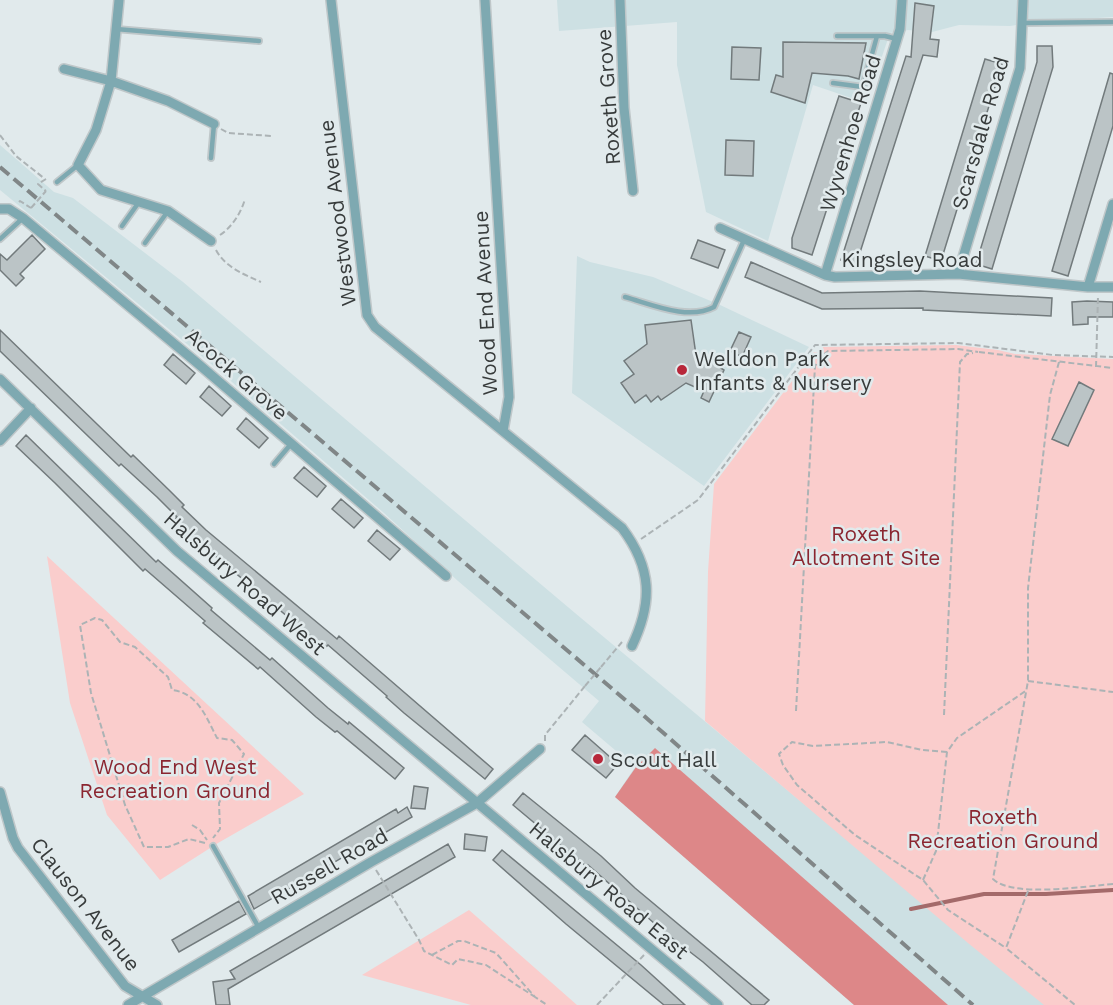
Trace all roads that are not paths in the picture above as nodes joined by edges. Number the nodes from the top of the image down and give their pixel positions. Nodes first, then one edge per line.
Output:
1 (118, 0) edge
2 (331, 0) edge
3 (485, 0) edge
4 (620, 0) edge
5 (1023, 0) edge
6 (903, 1) edge
7 (1113, 22) edge
8 (1023, 23) junction
9 (116, 29) junction
10 (837, 36) dead end
11 (877, 36) junction
12 (897, 39) junction
13 (260, 41) dead end
14 (64, 69) dead end
15 (111, 81) junction
16 (833, 82) dead end
17 (214, 124) joint
18 (211, 158) dead end
19 (81, 169) junction
20 (57, 182) road end
21 (633, 191) dead end
22 (139, 202) junction
23 (1113, 204) edge
24 (0, 209) edge
25 (168, 211) junction
26 (22, 218) junction
27 (122, 226) dead end
28 (720, 228) dead end
29 (0, 239) edge
30 (744, 240) junction
31 (211, 241) road end
32 (145, 243) dead end
33 (958, 274) junction
34 (825, 275) junction
35 (1093, 287) junction
36 (1113, 287) edge
37 (625, 297) dead end
38 (0, 379) edge
39 (31, 408) junction
40 (503, 431) junction
41 (0, 441) edge
42 (291, 444) junction
43 (274, 464) dead end
44 (446, 576) dead end
45 (632, 646) road end
46 (543, 746) road end
47 (0, 792) edge
48 (477, 803) junction
49 (213, 846) road end
50 (259, 928) junction
51 (142, 997) junction
52 (128, 1005) edge
53 (157, 1005) edge
54 (718, 1005) edge

1 - 9 street
2 - 40 street, Westwood Avenue
3 - 40 street, Wood End Avenue
4 - 21 street, Roxeth Grove
5 - 8 street, Scarsdale Road
6 - 12 street, Wyvenhoe Road
7 - 8 lane
8 - 33 street, Scarsdale Road
9 - 13 lane
9 - 15 street
10 - 11 lane
11 - 12 lane
11 - 16 lane
12 - 34 street, Wyvenhoe Road
14 - 15 street
15 - 17 street
15 - 19 street
17 - 18 lane
19 - 20 lane
19 - 22 street
22 - 25 street
22 - 27 lane
23 - 35 street
24 - 26 street, Acock Grove
25 - 31 street
25 - 32 lane
26 - 29 lane
26 - 42 street, Acock Grove
28 - 30 street, Kingsley Road
30 - 34 street, Kingsley Road
30 - 37 lane
33 - 34 street, Kingsley Road
33 - 35 street, Kingsley Road
35 - 36 street, Kingsley Road
38 - 39 street, Halsbury Road West
39 - 41 street
39 - 48 street, Halsbury Road West
40 - 45 street
42 - 43 lane
42 - 44 street, Acock Grove
46 - 48 street, Russell Road
47 - 51 street, Clauson Avenue
48 - 50 street, Russell Road
48 - 54 street, Halsbury Road East
49 - 50 lane
50 - 51 street, Russell Road
51 - 52 street, Russell Road
51 - 53 street, Clauson Avenue

